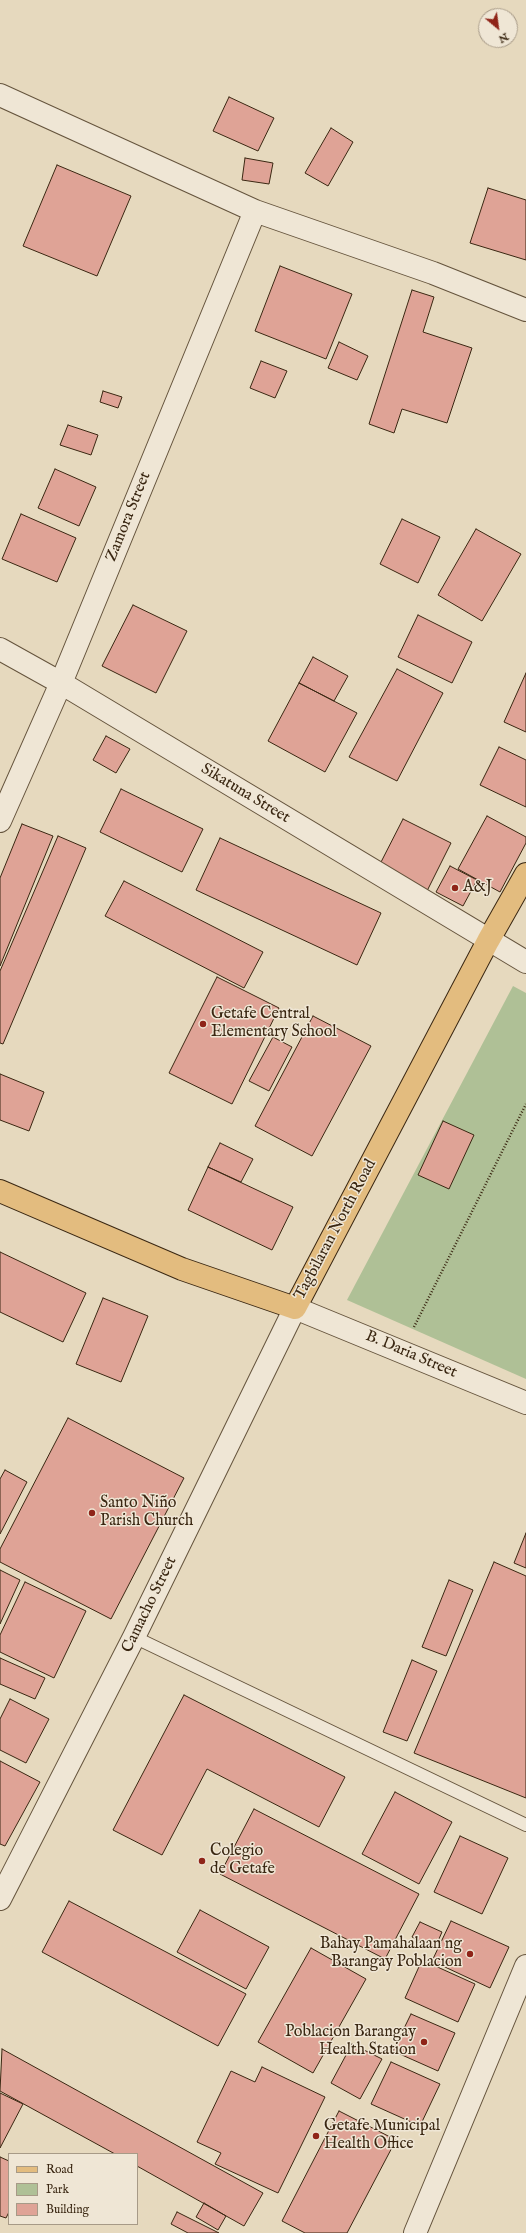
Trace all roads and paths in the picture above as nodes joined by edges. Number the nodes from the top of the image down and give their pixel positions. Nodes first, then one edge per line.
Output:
1 (0, 95) edge
2 (254, 211) junction
3 (526, 310) edge
4 (0, 649) edge
5 (61, 683) junction
6 (0, 821) edge
7 (526, 874) edge
8 (488, 941) junction
9 (526, 962) edge
10 (526, 1104) edge
11 (0, 1191) edge
12 (295, 1308) junction
13 (402, 1352) junction
14 (526, 1403) edge
15 (134, 1638) junction
16 (526, 1825) edge
17 (0, 1900) edge
18 (526, 1966) edge
19 (415, 2233) edge

1 - 2 street
2 - 3 street
2 - 5 street, Zamora Street
4 - 5 street, Sikatuna Street
5 - 6 street, Zamora Street
5 - 8 street, Sikatuna Street
7 - 8 main road, Tagbilaran North Road
8 - 9 street, Sikatuna Street
8 - 12 main road, Tagbilaran North Road
10 - 13 path
11 - 12 main road, Tagbilaran North Road
12 - 13 street, B. Daria Street
12 - 15 street, Camacho Street
13 - 14 street, B. Daria Street
15 - 16 lane
15 - 17 street, Camacho Street
18 - 19 street

